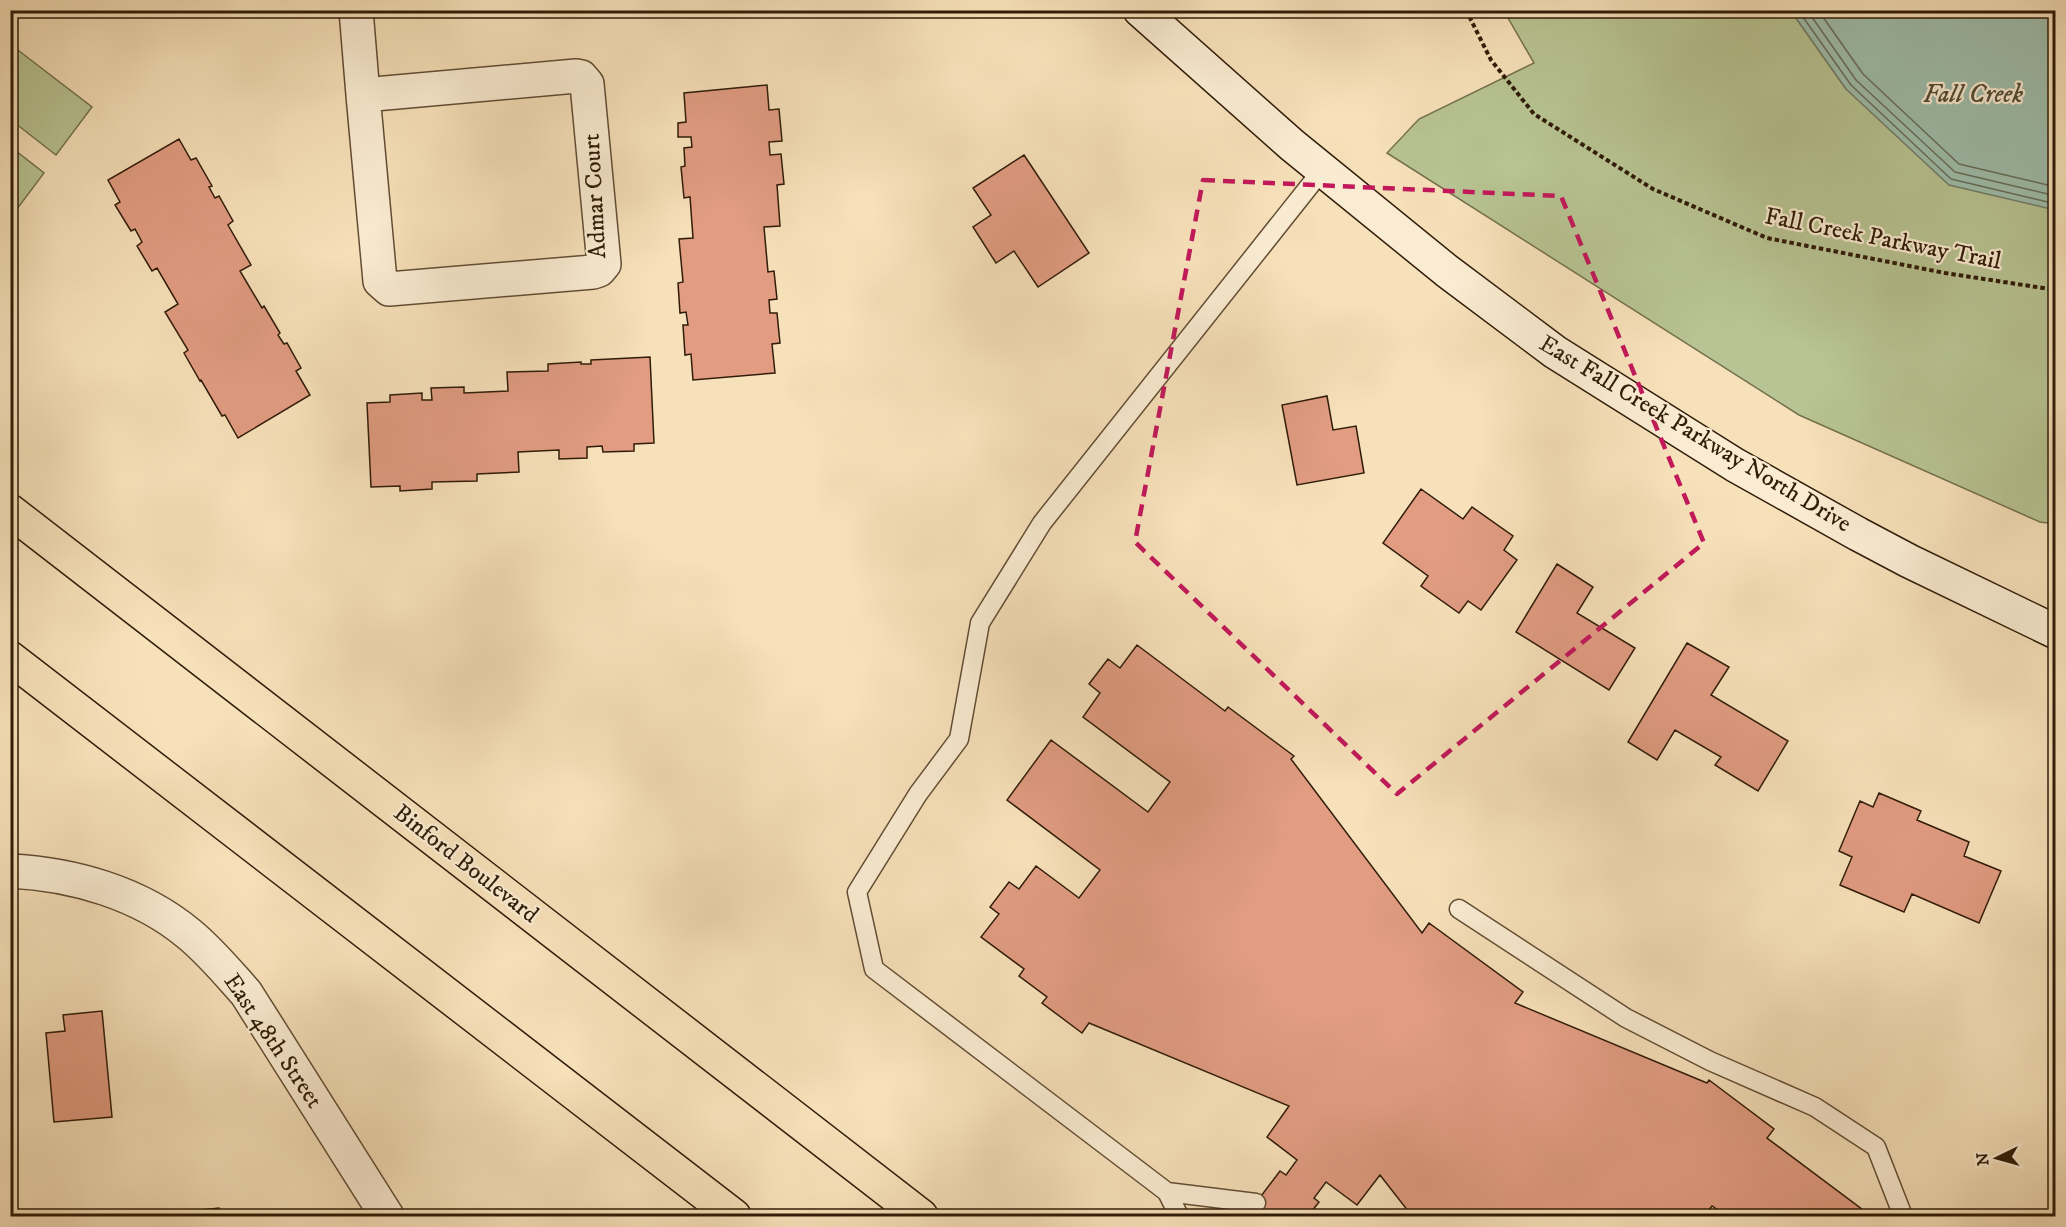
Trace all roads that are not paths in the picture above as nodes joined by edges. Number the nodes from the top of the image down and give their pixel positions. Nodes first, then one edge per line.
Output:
1 (356, 10) edge
2 (1140, 10) edge
3 (363, 95) junction
4 (1323, 169) junction
5 (10, 511) edge
6 (2055, 632) edge
7 (10, 658) edge
8 (10, 871) edge
9 (1459, 909) dead end
10 (1167, 1192) junction
11 (1256, 1203) dead end
12 (387, 1216) edge
13 (734, 1216) edge
14 (921, 1216) edge
15 (1179, 1216) edge
16 (1903, 1216) edge

1 - 3 street, Admar Court
2 - 4 street, East Fall Creek Parkway North Drive
3 - 3 street, Admar Court
4 - 6 street, East Fall Creek Parkway North Drive
4 - 10 lane
5 - 14 main road, Binford Boulevard
7 - 13 main road
8 - 12 street, East 48th Street
9 - 16 lane
10 - 11 lane
10 - 15 lane

